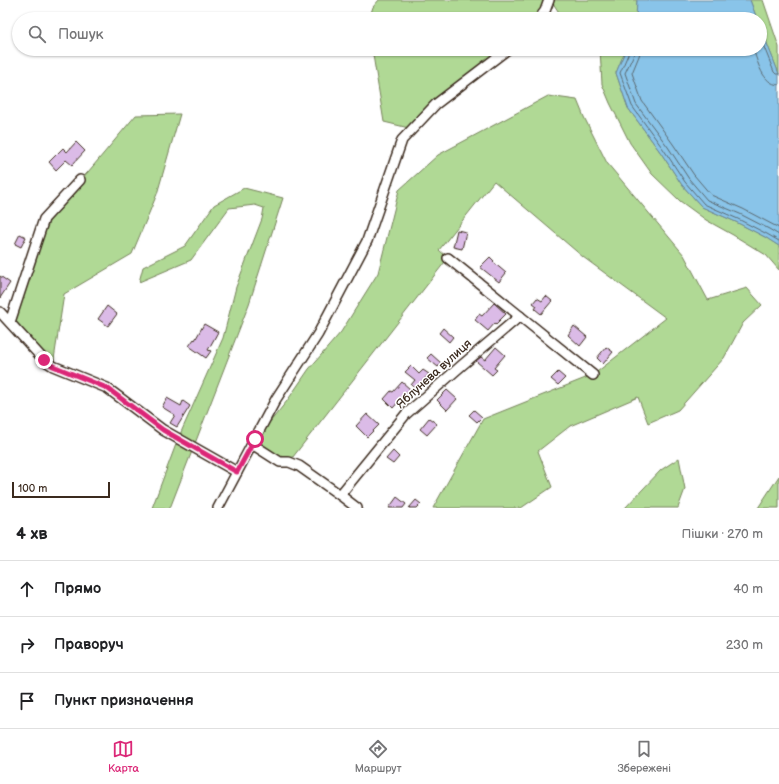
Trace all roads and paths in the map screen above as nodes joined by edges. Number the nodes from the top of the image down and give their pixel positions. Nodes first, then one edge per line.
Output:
1 (549, 0) edge
2 (544, 12) edge
3 (499, 56) edge
4 (80, 180) dead end
5 (448, 258) dead end
6 (0, 312) edge
7 (520, 316) junction
8 (10, 322) junction
9 (593, 375) dead end
10 (252, 444) junction
11 (237, 472) junction
12 (340, 495) junction
13 (218, 508) edge
14 (357, 508) edge

1 - 2 street
3 - 10 street
4 - 8 street
5 - 7 street
6 - 8 street
7 - 9 street
7 - 12 street, Яблунева вулиця
8 - 11 street
10 - 11 street
10 - 12 street
11 - 13 street
12 - 14 street

